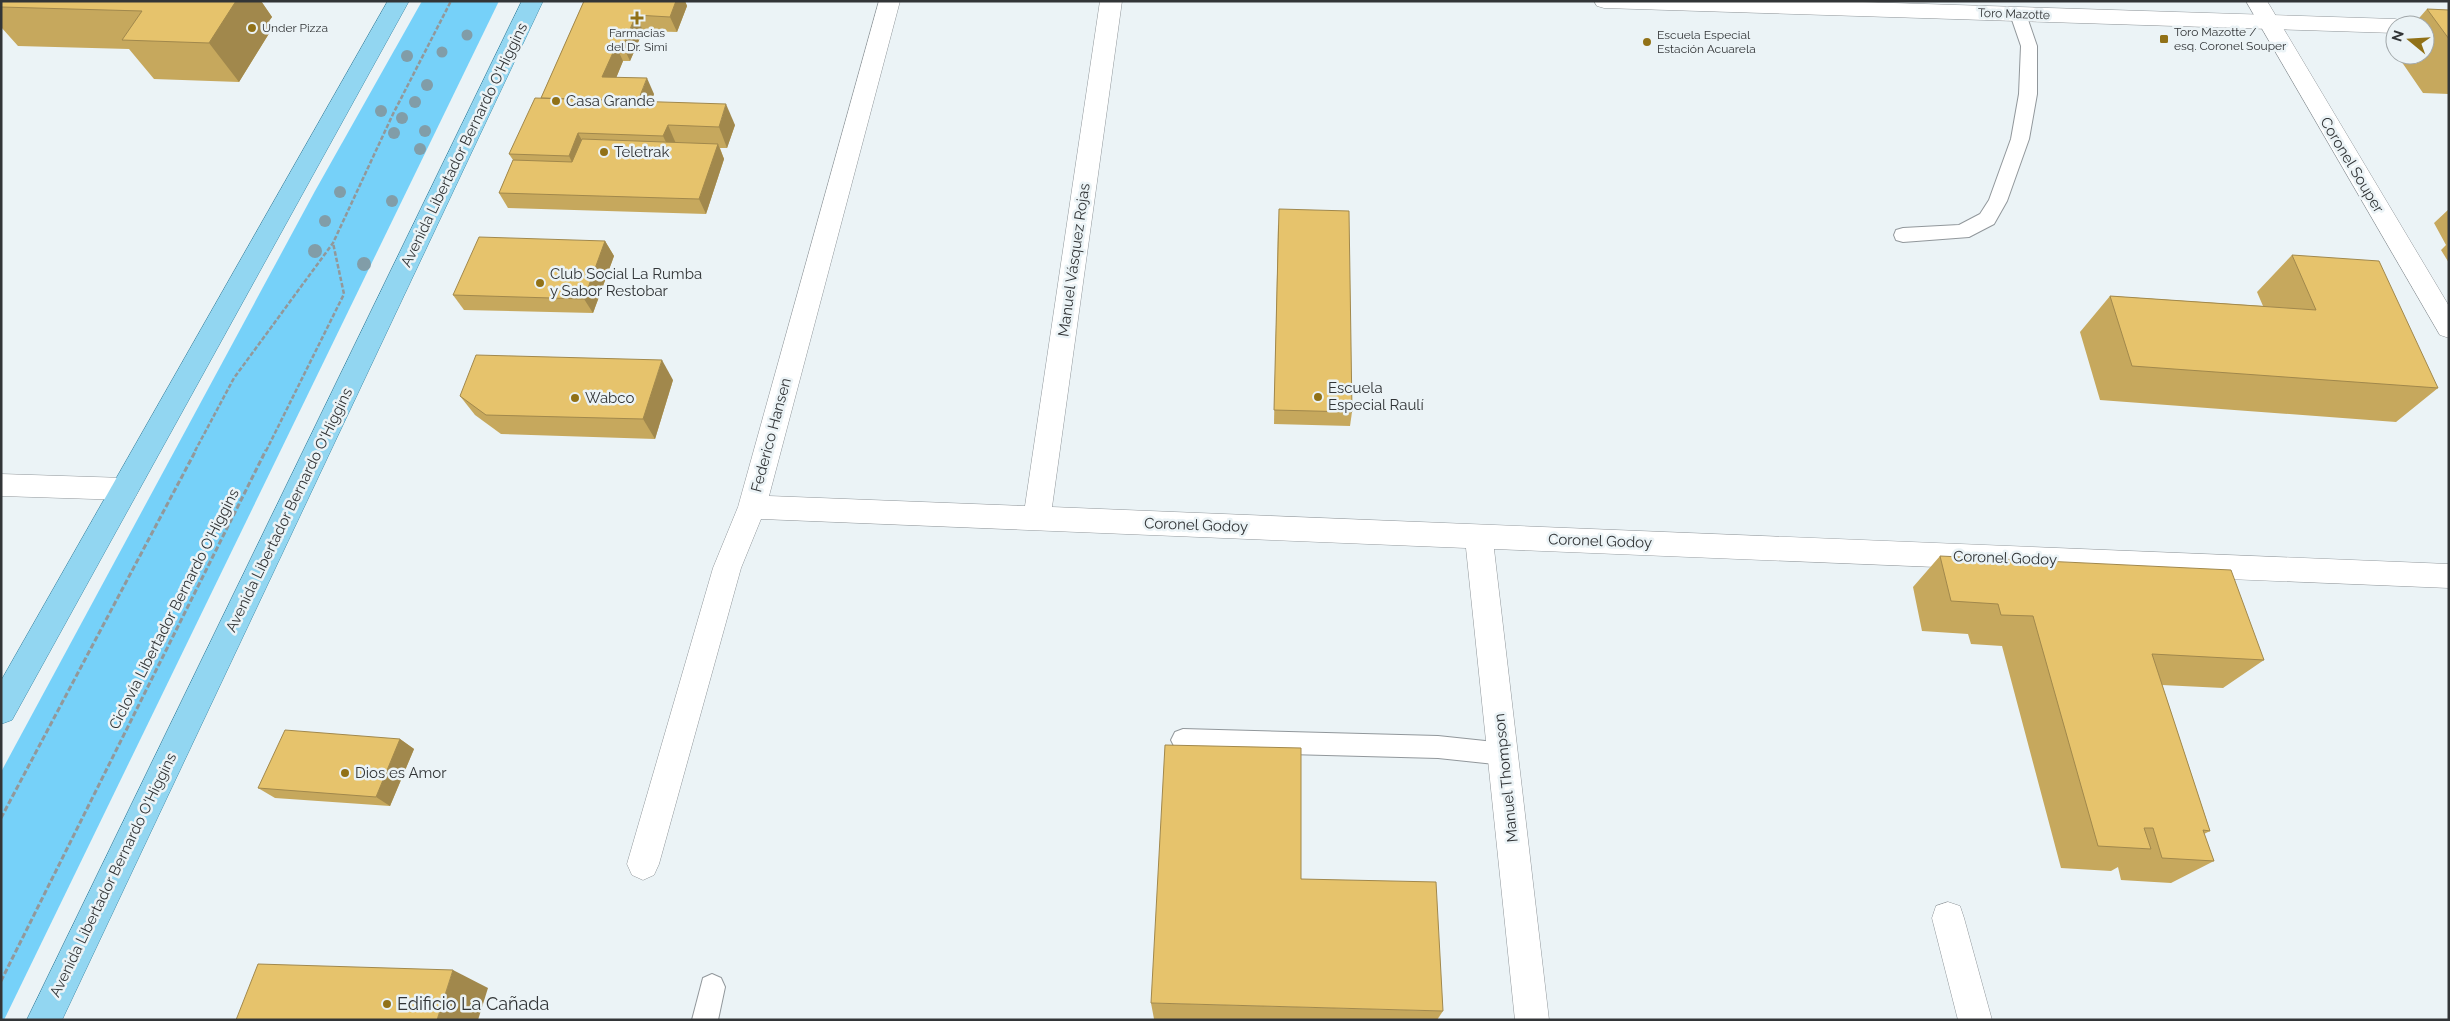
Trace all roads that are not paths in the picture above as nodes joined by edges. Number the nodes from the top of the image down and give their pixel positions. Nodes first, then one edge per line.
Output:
1 (399, 1) edge
2 (534, 1) edge
3 (890, 1) edge
4 (1111, 1) edge
5 (1604, 1) edge
6 (2256, 1) edge
7 (2018, 14) junction
8 (2268, 22) junction
9 (2385, 26) edge
10 (1904, 235) dead end
11 (2449, 328) edge
12 (1, 485) edge
13 (125, 489) junction
14 (752, 507) junction
15 (1037, 518) junction
16 (1479, 536) junction
17 (2449, 576) edge
18 (1, 710) edge
19 (1183, 740) dead end
20 (1504, 754) junction
21 (643, 864) dead end
22 (1948, 918) dead end
23 (712, 987) dead end
24 (44, 1020) edge
25 (705, 1020) edge
26 (1532, 1020) edge
27 (1976, 1020) edge

1 - 13 main road
2 - 24 main road, Avenida Libertador Bernardo O'Higgins
3 - 14 street, Federico Hansen
4 - 15 street, Manuel Vásquez Rojas
5 - 7 street, Toro Mazotte
6 - 8 street, Coronel Souper
7 - 8 street, Toro Mazotte
7 - 10 lane
8 - 9 street, Toro Mazotte
8 - 11 street, Coronel Souper
12 - 13 street
13 - 18 main road
14 - 15 street, Coronel Godoy
14 - 21 street, Federico Hansen
15 - 16 street, Coronel Godoy
16 - 17 street, Coronel Godoy
16 - 20 street, Manuel Thompson
19 - 20 lane
20 - 26 street, Manuel Thompson
22 - 27 street
23 - 25 lane

